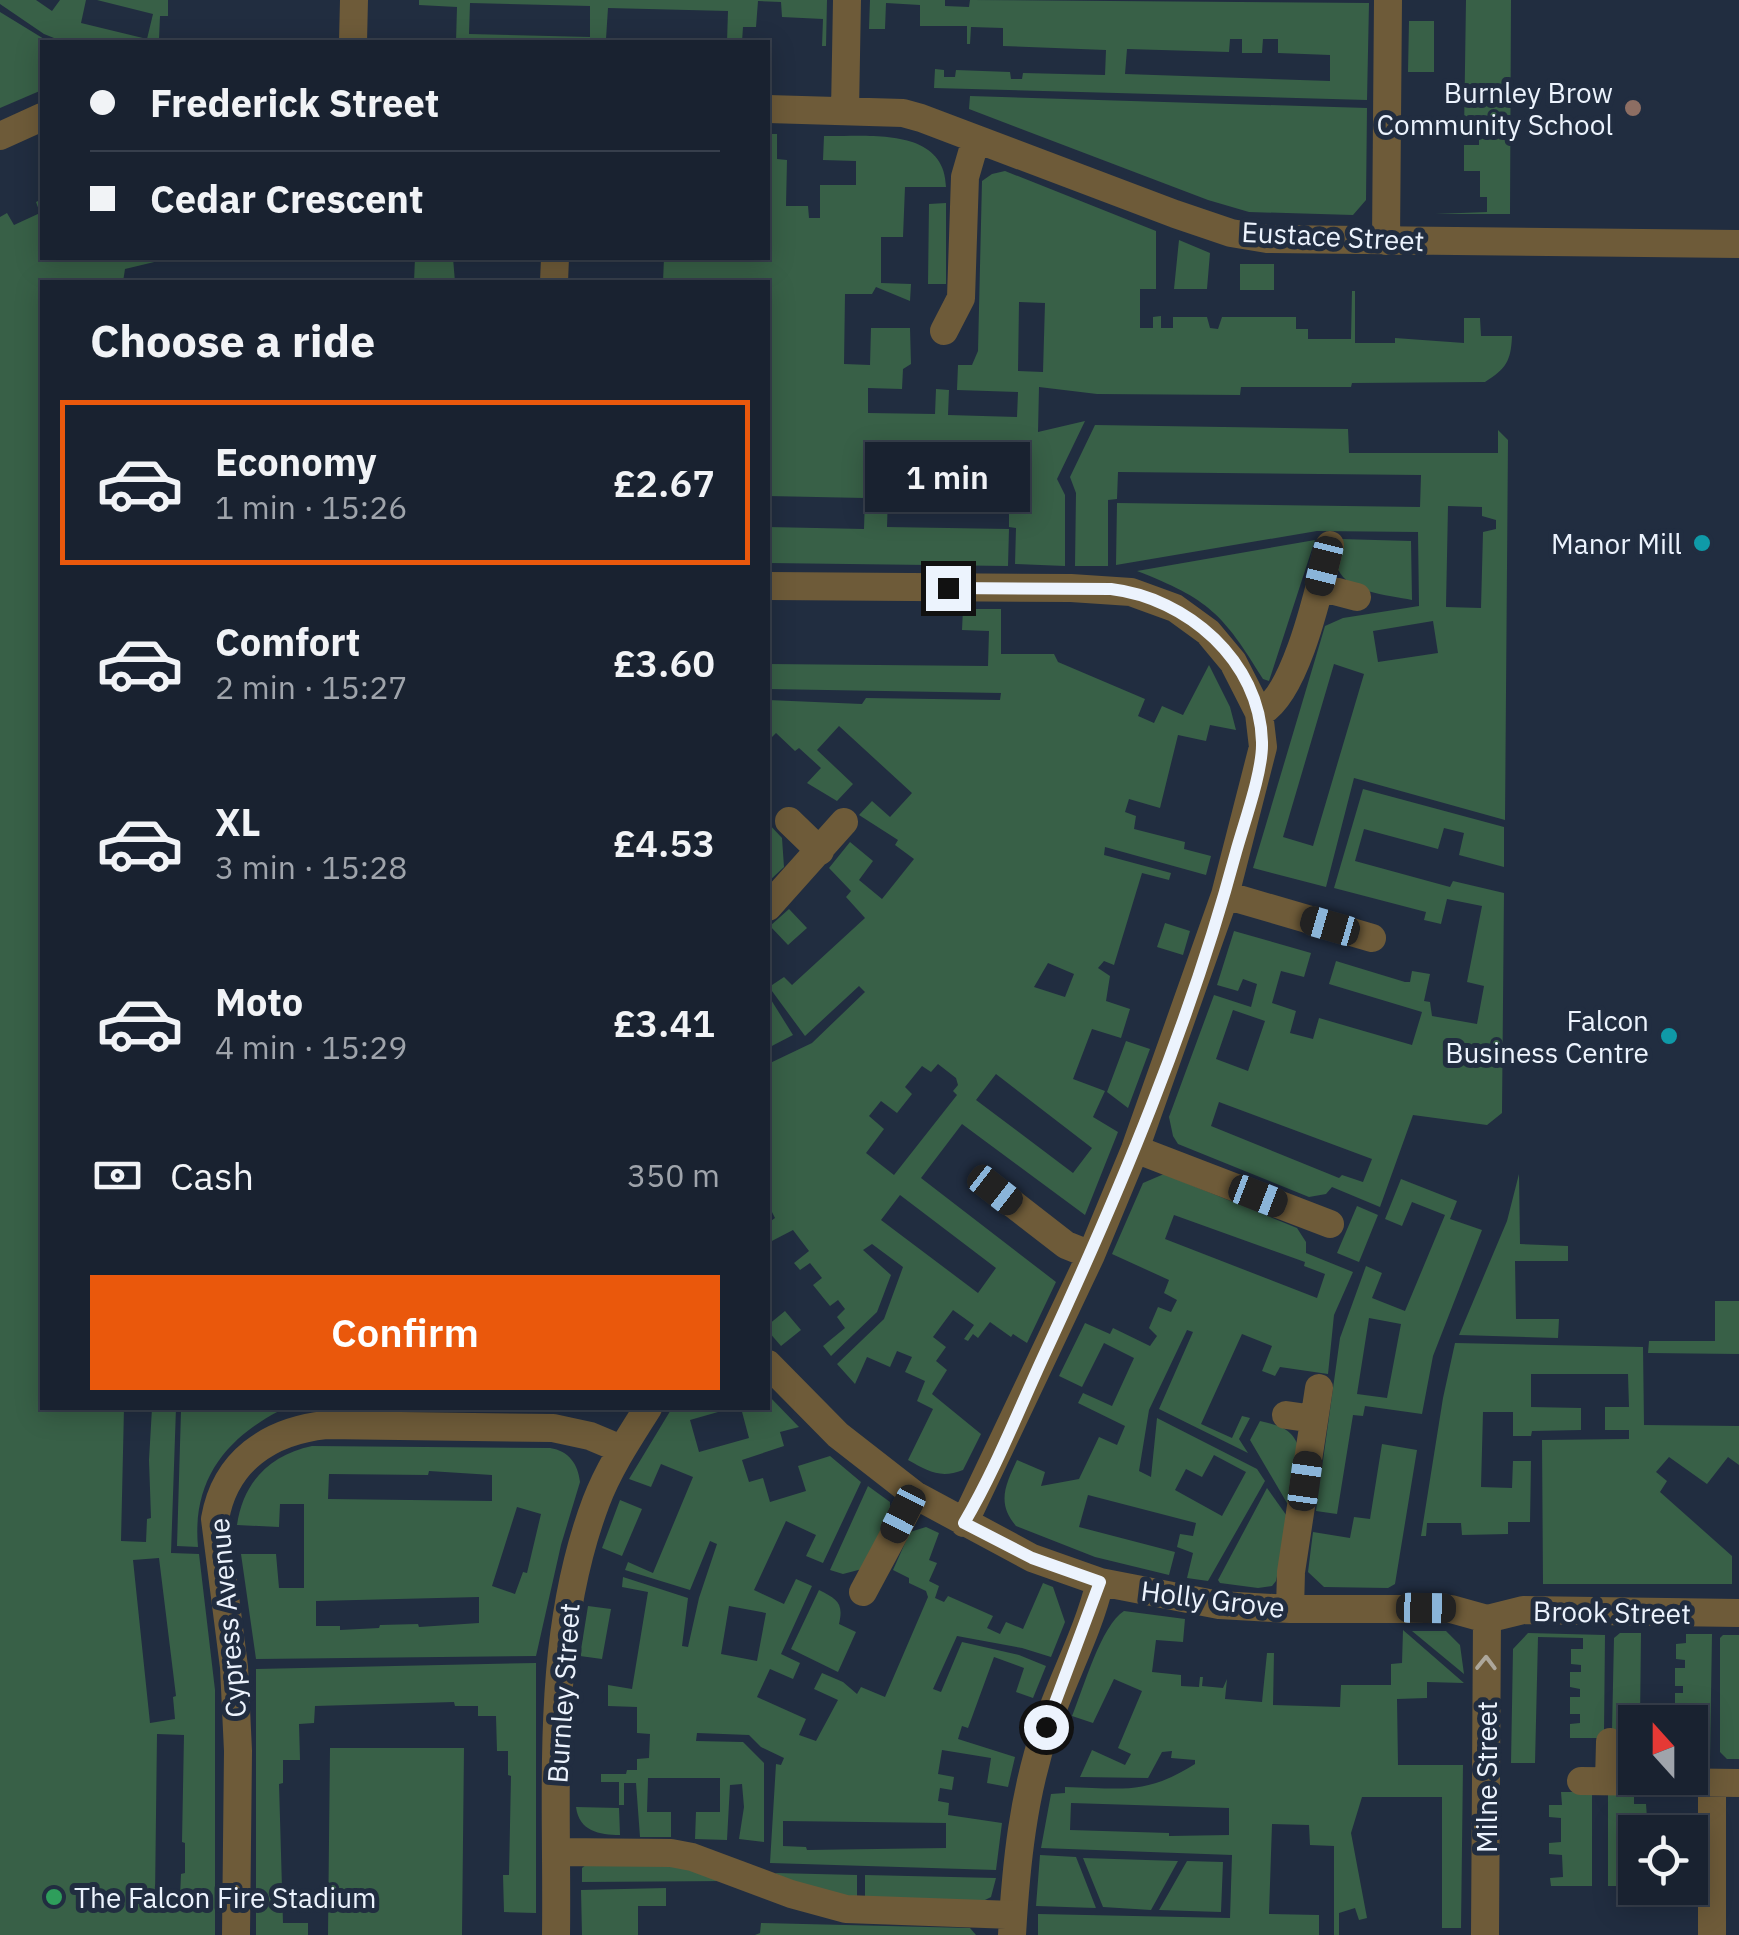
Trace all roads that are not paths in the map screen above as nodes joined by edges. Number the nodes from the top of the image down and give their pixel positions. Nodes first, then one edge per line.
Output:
1 (354, 0) edge
2 (848, 0) edge
3 (1388, 0) edge
4 (353, 40) edge
5 (770, 109) edge
6 (845, 111) junction
7 (40, 118) edge
8 (0, 136) edge
9 (976, 139) junction
10 (1386, 241) junction
11 (1739, 244) edge
12 (944, 331) dead end
13 (1330, 545) dead end
14 (770, 586) edge
15 (1319, 587) junction
16 (1357, 597) dead end
17 (1259, 714) junction
18 (789, 821) dead end
19 (844, 822) dead end
20 (820, 850) junction
21 (1225, 895) junction
22 (770, 905) edge
23 (1372, 938) dead end
24 (1135, 1149) junction
25 (995, 1190) dead end
26 (1330, 1224) dead end
27 (1091, 1255) junction
28 (770, 1366) edge
29 (1319, 1388) dead end
30 (647, 1410) edge
31 (621, 1449) junction
32 (915, 1495) junction
33 (964, 1523) junction
34 (1100, 1582) junction
35 (863, 1592) dead end
36 (1290, 1609) junction
37 (1739, 1613) edge
38 (1487, 1619) junction
39 (1610, 1742) dead end
40 (1725, 1783) edge
41 (556, 1852) junction
42 (1725, 1902) edge
43 (1013, 1925) edge
44 (236, 1935) edge
45 (556, 1935) edge
46 (1485, 1935) edge
47 (1712, 1935) edge

1 - 4 street
2 - 6 street
3 - 10 street
5 - 6 street, Eustace Street
6 - 9 street, Eustace Street
7 - 8 street
9 - 10 street, Eustace Street
9 - 12 street
10 - 11 street, Eustace Street
13 - 15 street
14 - 17 street
15 - 16 street
15 - 17 street
17 - 21 street
18 - 20 street
19 - 20 street
20 - 22 street
21 - 23 street
21 - 24 street
24 - 26 street
24 - 27 street
25 - 27 street
27 - 33 street
28 - 32 street, Holly Grove
29 - 36 street
30 - 31 street, Burnley Street
31 - 41 street, Burnley Street
31 - 44 street, Cypress Avenue
32 - 33 street, Holly Grove
32 - 35 street
33 - 34 street, Holly Grove
34 - 36 street, Holly Grove
34 - 43 street
36 - 38 street, Holly Grove
37 - 38 street, Brook Street
46 -> 38 street, Milne Street
39 - 40 street
40 - 42 street
41 - 43 street
41 - 45 street, Burnley Street
42 - 47 street

